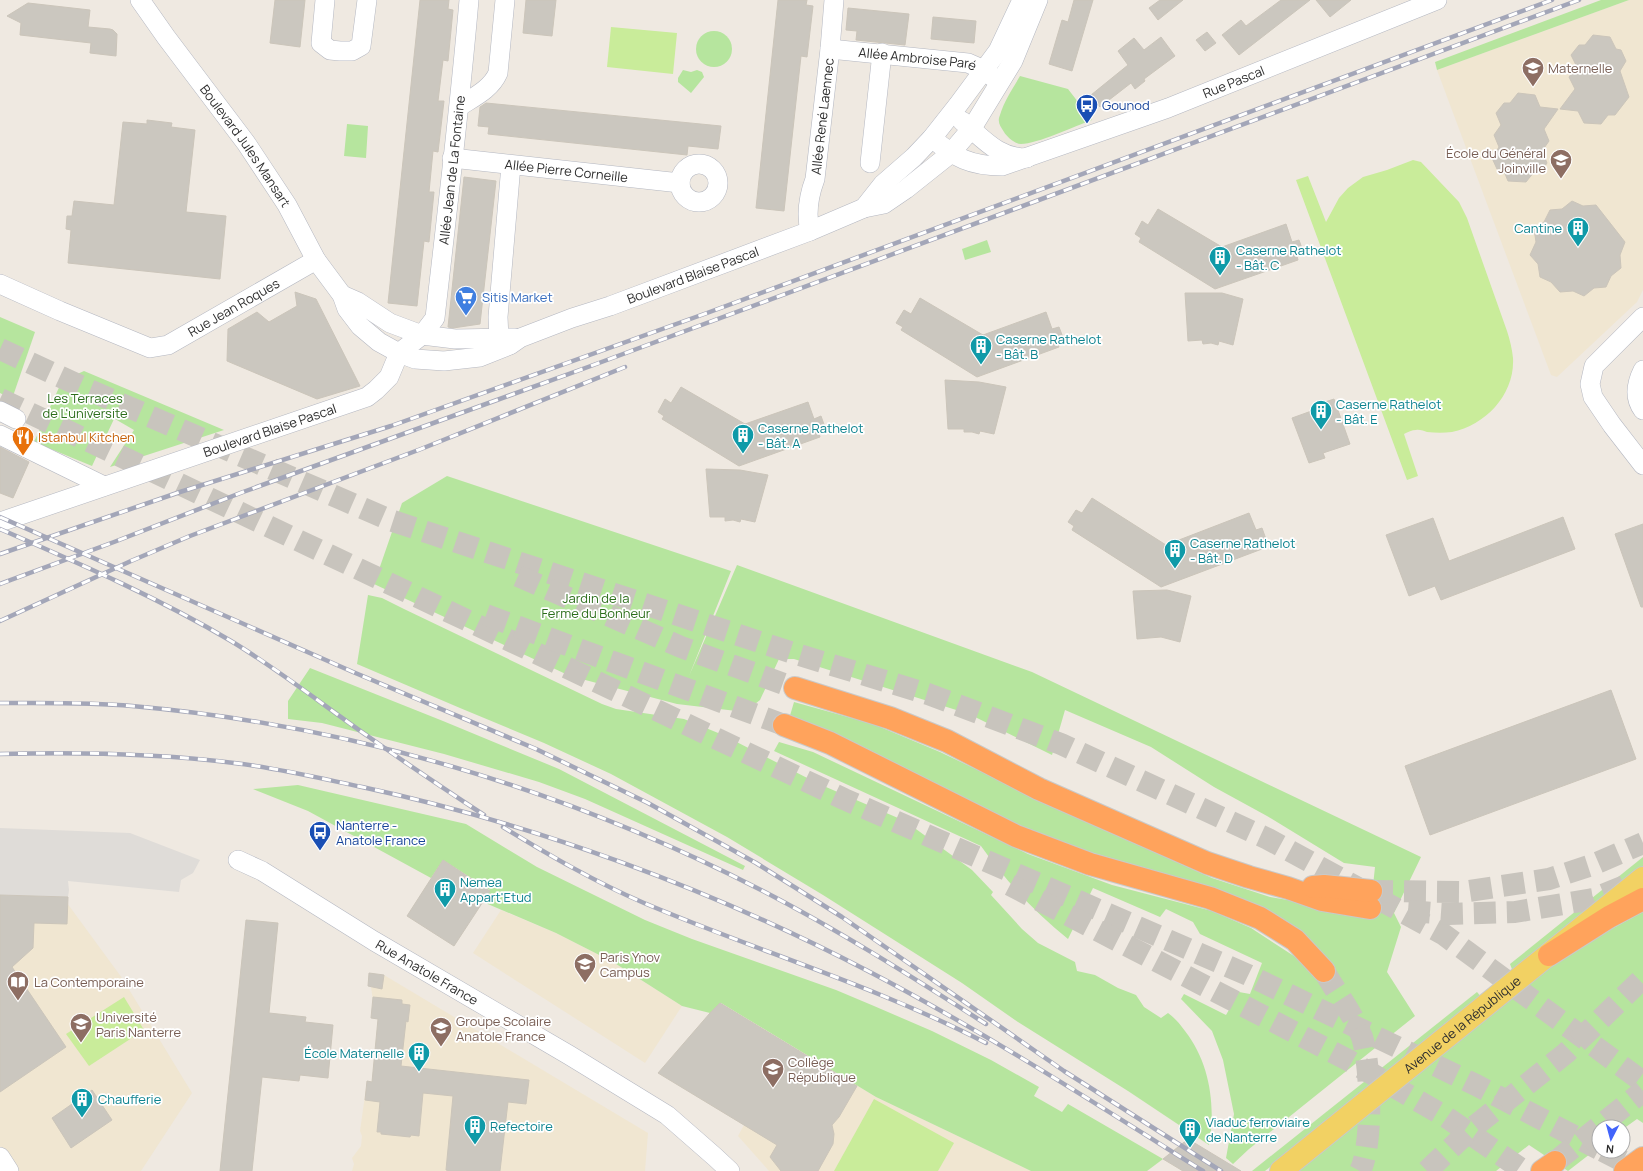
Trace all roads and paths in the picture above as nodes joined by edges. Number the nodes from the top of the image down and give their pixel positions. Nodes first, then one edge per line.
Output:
1 (140, 0) edge
2 (325, 0) edge
3 (367, 0) edge
4 (469, 0) edge
5 (505, 0) edge
6 (1022, 0) edge
7 (1038, 0) edge
8 (1438, 0) edge
9 (834, 1) edge
10 (830, 49) junction
11 (882, 53) junction
12 (984, 70) junction
13 (1000, 82) junction
14 (460, 106) junction
15 (952, 112) junction
16 (972, 128) junction
17 (932, 138) junction
18 (950, 154) junction
19 (452, 158) junction
20 (1028, 158) junction
21 (870, 163) dead end
22 (511, 165) junction
23 (680, 183) dead end
24 (864, 208) junction
25 (810, 231) junction
26 (316, 260) junction
27 (0, 284) edge
28 (342, 296) junction
29 (1643, 317) edge
30 (422, 335) junction
31 (510, 341) junction
32 (399, 353) junction
33 (1643, 370) edge
34 (1643, 410) edge
35 (0, 435) edge
36 (1639, 452) edge
37 (104, 486) junction
38 (0, 522) edge
39 (794, 688) tunnel mouth
40 (784, 725) tunnel mouth
41 (238, 860) dead end
42 (1643, 878) edge
43 (1371, 899) tunnel mouth
44 (1643, 899) edge
45 (1549, 955) junction
46 (1324, 970) tunnel mouth
47 (0, 1157) edge
48 (1643, 1158) edge
49 (9, 1171) edge
50 (730, 1171) edge
51 (1281, 1171) edge
52 (1625, 1171) edge

1 - 26 street, Boulevard Jules Mansart
2 - 3 street
4 - 14 street, Allée Jean de La Fontaine
5 - 14 street
6 - 12 street, Boulevard Blaise Pascal
7 - 13 street, Boulevard Blaise Pascal
8 - 20 street, Rue Pascal
9 - 10 street, Allée René Laennec
10 - 11 street, Allée Ambroise Paré
10 - 25 street, Allée René Laennec
11 - 12 street, Allée Ambroise Paré
11 - 21 street
12 - 13 street, Allée Ambroise Paré
12 - 15 street, Boulevard Blaise Pascal
13 - 16 street, Boulevard Blaise Pascal
14 - 19 street, Allée Jean de La Fontaine
15 - 16 street, Rue Pascal
15 - 17 street, Boulevard Blaise Pascal
16 - 18 street, Boulevard Blaise Pascal
16 - 20 street, Rue Pascal
17 - 18 street, Rue Pascal
17 - 24 street, Boulevard Blaise Pascal
18 - 20 street, Rue Pascal
18 - 24 street, Boulevard Blaise Pascal
19 - 22 street, Allée Pierre Corneille
19 - 30 street, Allée Jean de La Fontaine
22 - 23 street, Allée Pierre Corneille
22 - 31 street
24 - 25 street, Boulevard Blaise Pascal
25 - 31 street, Boulevard Blaise Pascal
26 - 27 street, Rue Jean Roques
26 - 28 street, Boulevard Jules Mansart
28 - 30 street
28 - 32 street, Boulevard Jules Mansart
29 - 36 street
30 - 31 street, Boulevard Blaise Pascal
30 - 32 street, Allée Jean de La Fontaine
31 - 32 street, Boulevard Blaise Pascal
32 - 37 street, Boulevard Blaise Pascal
33 - 34 street
35 - 37 street
37 - 38 street, Boulevard Blaise Pascal
39 - 43 highway
40 - 46 highway
41 - 50 street, Rue Anatole France
42 - 45 main road, Avenue de la République
44 - 45 highway
45 - 51 main road, Avenue de la République
47 - 49 street
48 - 52 highway

